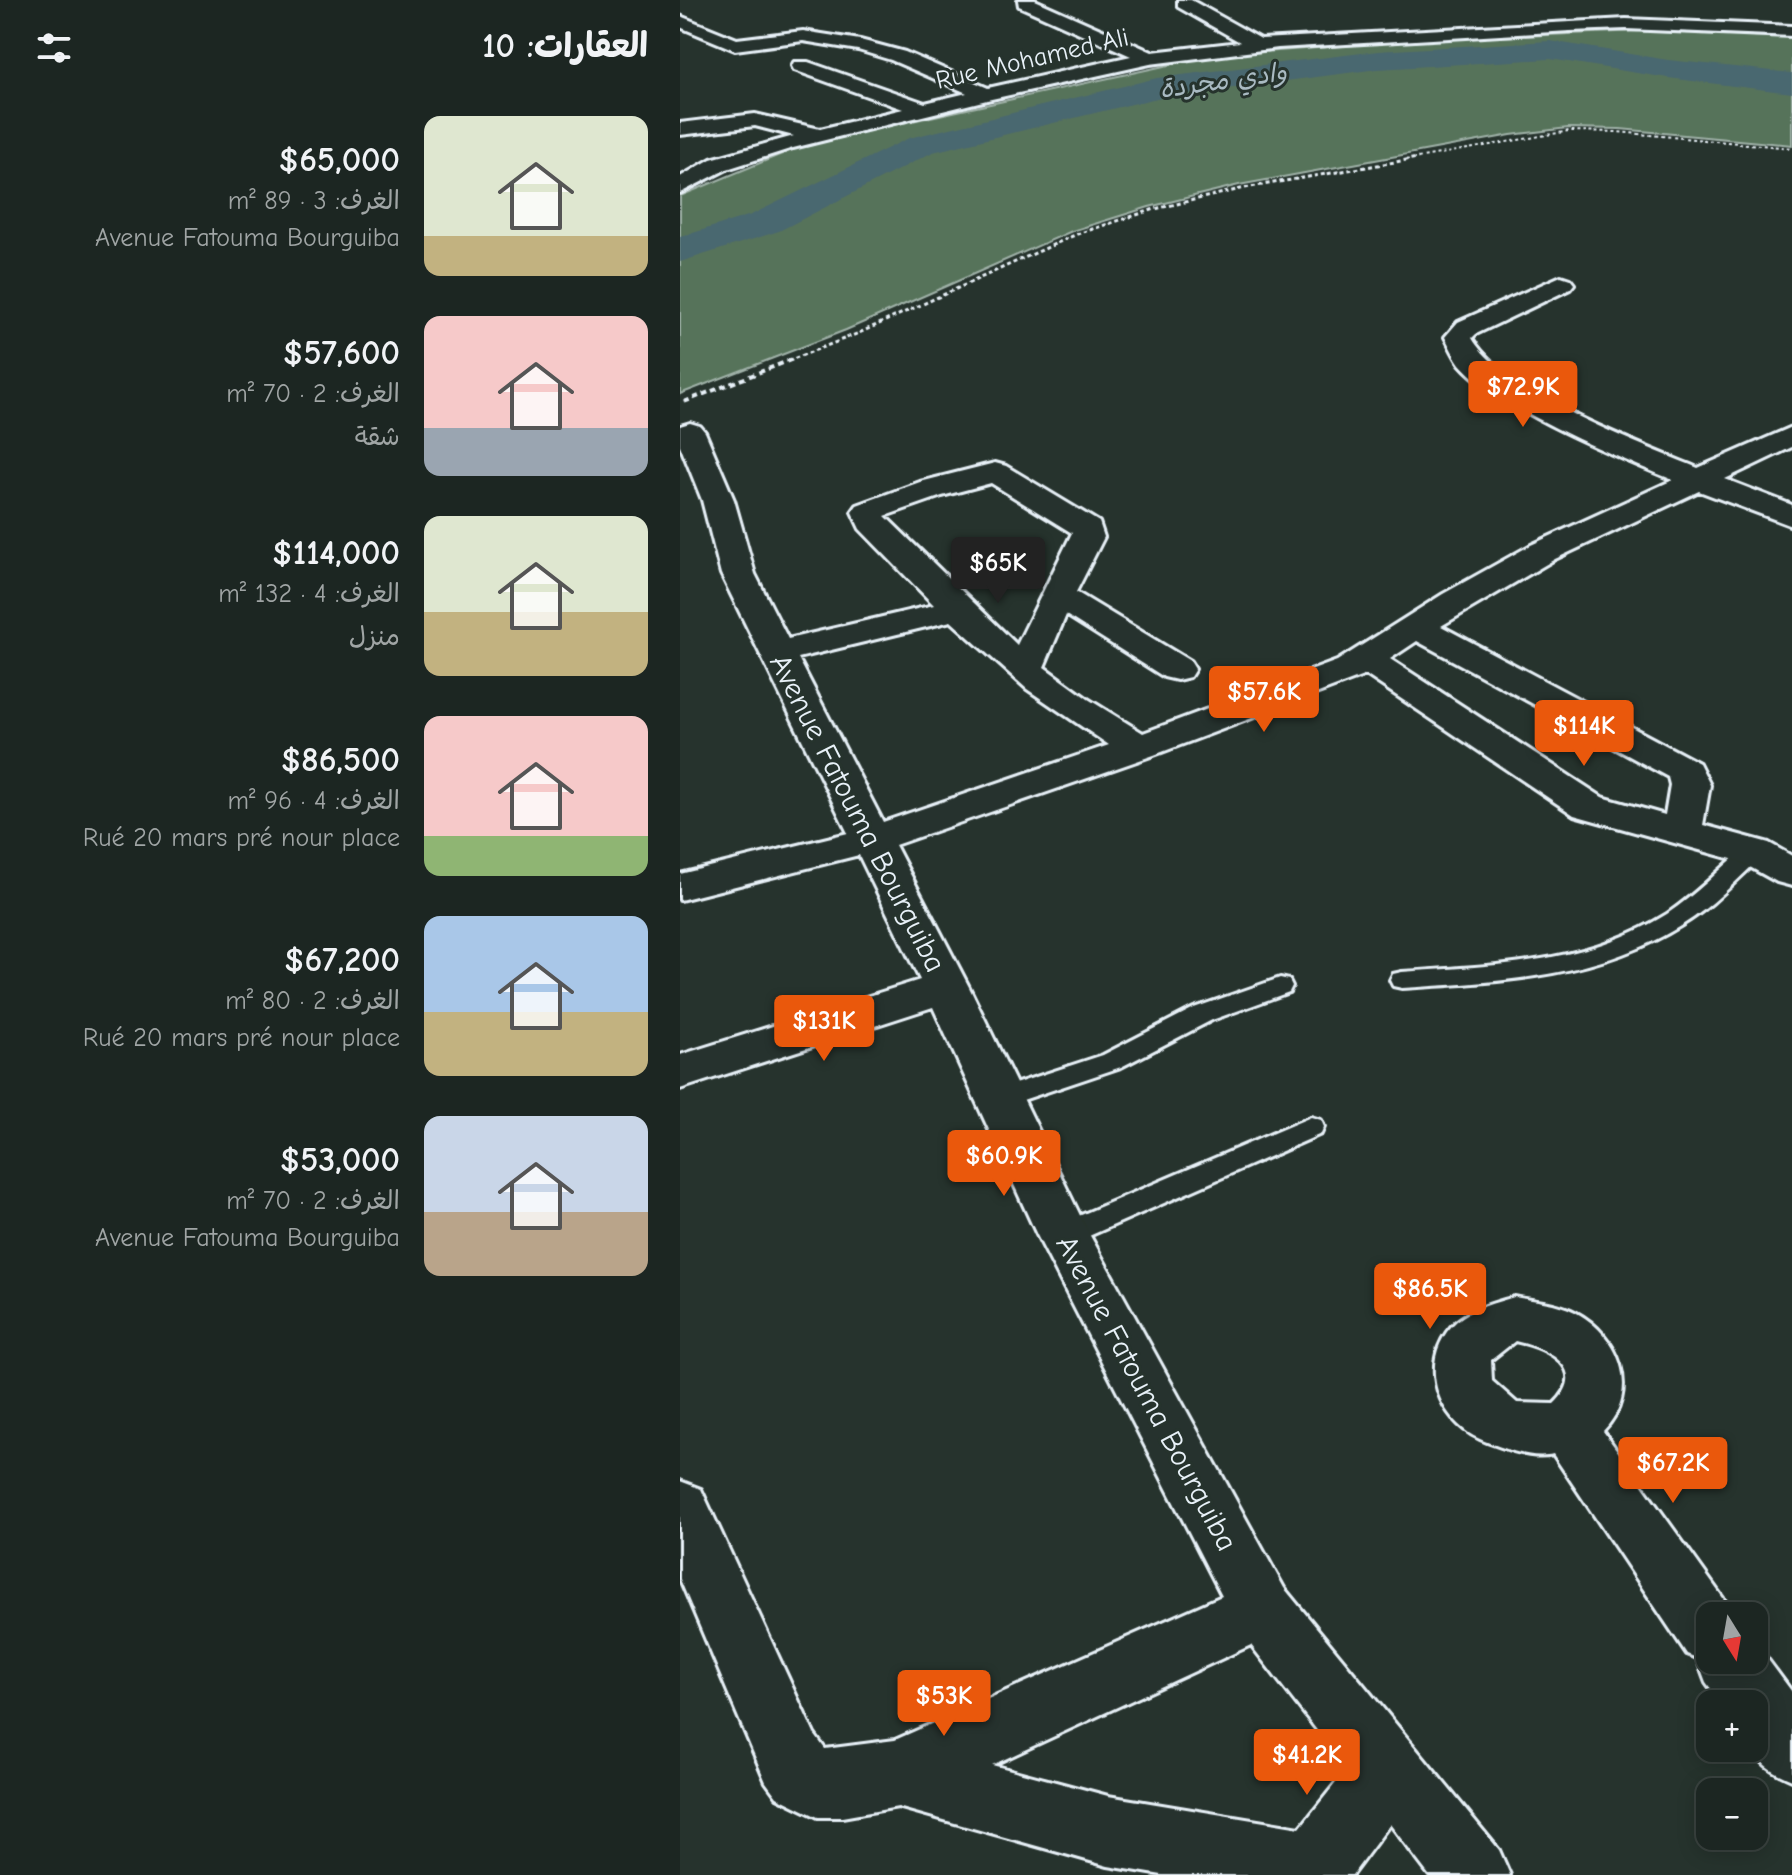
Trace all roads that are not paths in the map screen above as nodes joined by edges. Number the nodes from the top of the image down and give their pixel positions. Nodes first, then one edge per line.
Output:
1 (1025, 2) dead end
2 (1184, 3) dead end
3 (1542, 8) dead end
4 (1742, 11) dead end
5 (680, 21) edge
6 (1792, 21) edge
7 (1626, 24) junction
8 (1792, 31) edge
9 (735, 45) junction
10 (1258, 45) junction
11 (704, 51) dead end
12 (1150, 58) junction
13 (801, 66) dead end
14 (986, 94) junction
15 (925, 110) junction
16 (683, 126) edge
17 (820, 136) junction
18 (680, 186) edge
19 (1561, 284) dead end
20 (683, 424) edge
21 (1792, 436) edge
22 (1699, 480) junction
23 (1792, 516) edge
24 (1057, 595) junction
25 (959, 609) junction
26 (1415, 626) junction
27 (777, 652) junction
28 (1368, 660) junction
29 (1025, 668) junction
30 (1177, 669) dead end
31 (1140, 747) junction
32 (1682, 831) junction
33 (871, 840) junction
34 (1754, 852) junction
35 (1792, 873) edge
36 (680, 887) edge
37 (1402, 980) dead end
38 (1280, 986) dead end
39 (946, 987) junction
40 (680, 1072) edge
41 (999, 1099) junction
42 (1311, 1127) dead end
43 (1063, 1235) junction
44 (1566, 1426) dead end
45 (680, 1508) edge
46 (1262, 1609) junction
47 (1696, 1613) edge
48 (1739, 1674) edge
49 (1792, 1747) edge
50 (1389, 1770) junction
51 (898, 1773) junction
52 (1310, 1870) edge
53 (1474, 1875) edge

1 - 12 street
2 - 10 street
3 - 7 street
4 - 6 street
5 - 9 street
7 - 8 street, Rue Mohamed Ali
7 - 10 street, Rue Mohamed Ali
9 - 11 street
9 - 14 street
10 - 12 street, Rue Mohamed Ali
12 - 14 street, Rue Mohamed Ali
13 - 15 street
14 - 15 street, Rue Mohamed Ali
15 - 17 street, Rue Mohamed Ali
16 - 17 street
17 - 18 street, Rue Mohamed Ali
19 - 22 street
20 - 27 street, Avenue Fatouma Bourguiba
21 - 22 street
22 - 23 street
22 - 26 street
24 - 25 street
24 - 29 street
24 - 30 street
25 - 27 street
25 - 29 street
26 - 28 street
26 - 32 street
27 - 33 street, Avenue Fatouma Bourguiba
28 - 31 street
28 - 32 street
29 - 31 street
31 - 33 street
32 - 34 street
33 - 36 street
33 - 39 street, Avenue Fatouma Bourguiba
34 - 35 street
34 - 37 lane
38 - 41 lane
39 - 40 street
39 - 41 street, Avenue Fatouma Bourguiba
41 - 43 street, Avenue Fatouma Bourguiba
42 - 43 lane
43 - 46 street, Avenue Fatouma Bourguiba
44 - 47 street
45 - 51 street
46 - 50 street, Avenue Fatouma Bourguiba
46 - 51 street
48 - 49 street
50 - 52 street
50 - 53 street, Avenue Fatouma Bourguiba
51 - 52 street

